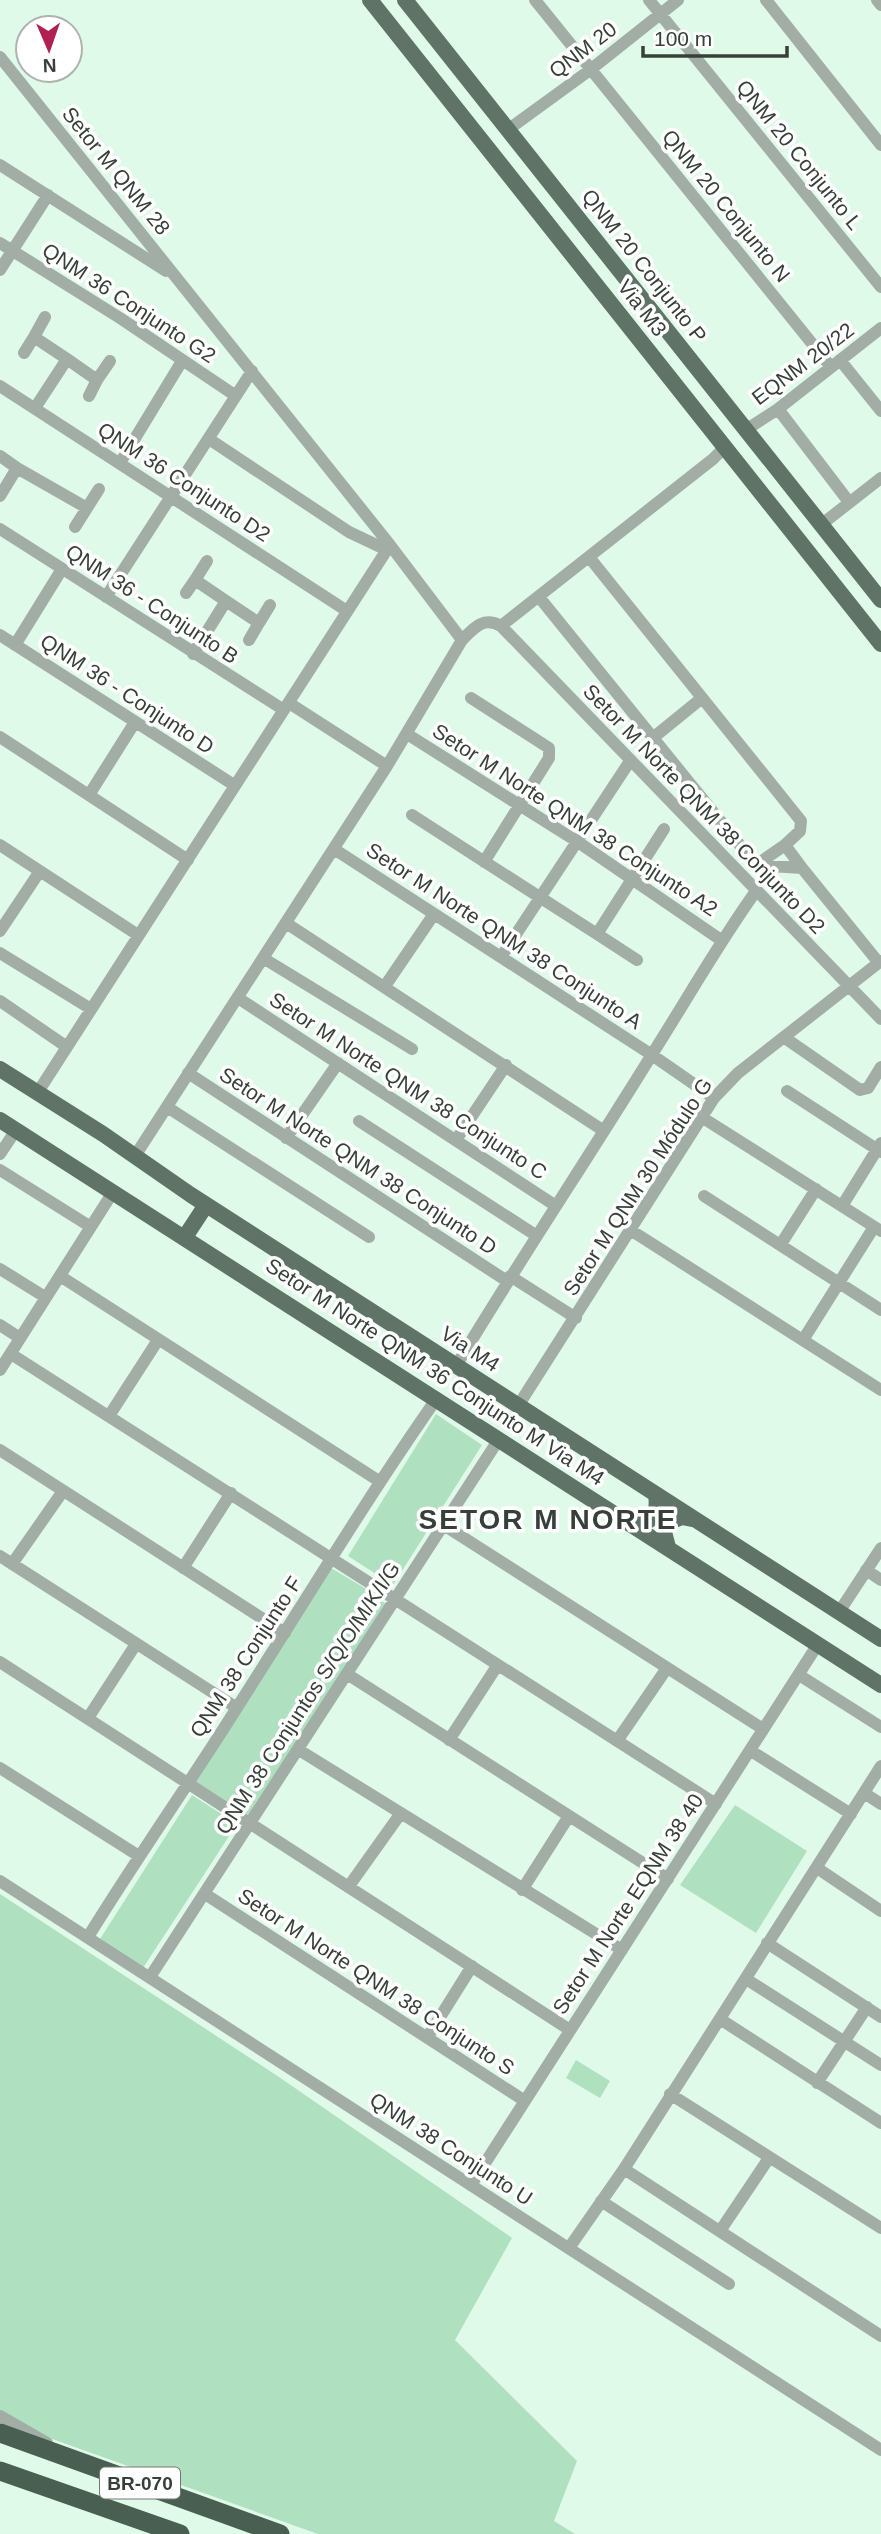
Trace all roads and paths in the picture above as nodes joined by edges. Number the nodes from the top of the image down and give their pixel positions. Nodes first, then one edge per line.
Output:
1 (370, 0) edge
2 (405, 0) edge
3 (535, 0) edge
4 (649, 0) edge
5 (678, 0) edge
6 (766, 0) edge
7 (877, 0) edge
8 (881, 5) edge
9 (660, 14) junction
10 (0, 57) edge
11 (422, 65) junction
12 (590, 70) junction
13 (505, 123) junction
14 (881, 145) edge
15 (0, 165) edge
16 (507, 172) junction
17 (48, 195) junction
18 (577, 215) junction
19 (0, 243) edge
20 (12, 251) junction
21 (0, 270) edge
22 (175, 276) junction
23 (881, 287) edge
24 (45, 317) dead end
25 (881, 328) edge
26 (34, 337) junction
27 (24, 353) dead end
28 (67, 359) junction
29 (110, 360) dead end
30 (182, 360) junction
31 (836, 363) junction
32 (659, 364) junction
33 (252, 371) junction
34 (97, 380) junction
35 (0, 386) edge
36 (89, 396) dead end
37 (236, 396) junction
38 (35, 408) junction
39 (778, 409) junction
40 (881, 411) edge
41 (733, 412) junction
42 (747, 429) junction
43 (209, 439) junction
44 (725, 447) junction
45 (0, 456) edge
46 (120, 463) junction
47 (17, 468) junction
48 (881, 478) edge
49 (99, 489) dead end
50 (0, 496) edge
51 (170, 496) junction
52 (849, 502) junction
53 (87, 508) junction
54 (822, 524) junction
55 (75, 527) dead end
56 (0, 529) edge
57 (388, 547) junction
58 (589, 557) junction
59 (206, 561) dead end
60 (820, 567) junction
61 (62, 569) junction
62 (195, 580) junction
63 (186, 593) dead end
64 (106, 597) junction
65 (539, 597) junction
66 (881, 600) edge
67 (226, 601) junction
68 (270, 605) dead end
69 (347, 611) junction
70 (259, 623) junction
71 (881, 623) edge
72 (501, 626) junction
73 (0, 635) edge
74 (249, 640) dead end
75 (462, 640) junction
76 (881, 644) edge
77 (15, 645) junction
78 (193, 654) junction
79 (471, 698) dead end
80 (702, 698) junction
81 (287, 706) junction
82 (135, 722) junction
83 (407, 734) junction
84 (0, 737) edge
85 (654, 737) junction
86 (630, 761) junction
87 (387, 766) junction
88 (234, 785) junction
89 (89, 795) junction
90 (519, 804) junction
91 (412, 815) dead end
92 (664, 830) dead end
93 (578, 842) junction
94 (0, 845) edge
95 (785, 845) junction
96 (334, 849) junction
97 (188, 860) junction
98 (484, 862) junction
99 (756, 865) junction
100 (802, 868) junction
101 (40, 871) junction
102 (632, 878) junction
103 (756, 891) junction
104 (540, 898) junction
105 (434, 914) junction
106 (286, 923) junction
107 (0, 930) edge
108 (597, 934) junction
109 (138, 935) junction
110 (721, 940) junction
111 (0, 953) edge
112 (501, 957) junction
113 (263, 958) junction
114 (637, 960) dead end
115 (880, 962) edge
116 (385, 986) junction
117 (849, 986) junction
118 (238, 998) junction
119 (0, 1001) edge
120 (91, 1009) junction
121 (881, 1019) edge
122 (785, 1038) junction
123 (67, 1047) junction
124 (412, 1049) dead end
125 (652, 1055) junction
126 (338, 1063) junction
127 (506, 1065) junction
128 (881, 1067) edge
129 (0, 1069) edge
130 (188, 1073) junction
131 (787, 1091) dead end
132 (38, 1092) junction
133 (715, 1098) junction
134 (167, 1107) junction
135 (703, 1118) junction
136 (0, 1120) edge
137 (359, 1121) dead end
138 (16, 1130) junction
139 (604, 1131) junction
140 (286, 1138) junction
141 (456, 1140) junction
142 (880, 1148) edge
143 (0, 1154) edge
144 (135, 1156) junction
145 (0, 1170) edge
146 (816, 1189) junction
147 (113, 1192) junction
148 (704, 1196) dead end
149 (206, 1205) junction
150 (556, 1206) junction
151 (842, 1206) junction
152 (91, 1227) junction
153 (878, 1229) edge
154 (632, 1231) junction
155 (537, 1236) junction
156 (185, 1237) junction
157 (369, 1237) dead end
158 (781, 1244) junction
159 (0, 1269) edge
160 (60, 1276) junction
161 (509, 1279) junction
162 (840, 1283) junction
163 (44, 1297) junction
164 (881, 1310) edge
165 (576, 1318) junction
166 (0, 1325) edge
167 (20, 1338) junction
168 (158, 1339) junction
169 (803, 1340) junction
170 (10, 1354) junction
171 (456, 1366) junction
172 (0, 1370) edge
173 (881, 1390) edge
174 (436, 1398) junction
175 (518, 1406) junction
176 (109, 1416) junction
177 (499, 1439) junction
178 (0, 1450) edge
179 (379, 1481) junction
180 (62, 1491) junction
181 (231, 1493) junction
182 (656, 1495) junction
183 (694, 1520) junction
184 (628, 1522) junction
185 (442, 1524) junction
186 (668, 1547) junction
187 (881, 1548) edge
188 (0, 1556) edge
189 (332, 1558) junction
190 (12, 1564) junction
191 (183, 1568) junction
192 (866, 1570) junction
193 (881, 1580) edge
194 (396, 1600) junction
195 (839, 1612) junction
196 (285, 1633) junction
197 (881, 1639) edge
198 (136, 1644) junction
199 (818, 1644) junction
200 (0, 1662) edge
201 (497, 1666) junction
202 (667, 1668) junction
203 (347, 1674) junction
204 (799, 1675) junction
205 (881, 1685) edge
206 (237, 1708) junction
207 (88, 1718) junction
208 (881, 1727) edge
209 (763, 1729) junction
210 (449, 1740) junction
211 (617, 1741) junction
212 (299, 1749) junction
213 (751, 1751) junction
214 (881, 1766) edge
215 (0, 1768) edge
216 (189, 1782) junction
217 (864, 1793) junction
218 (716, 1804) junction
219 (881, 1804) edge
220 (401, 1813) junction
221 (851, 1814) junction
222 (569, 1816) junction
223 (251, 1824) junction
224 (139, 1856) junction
225 (817, 1868) junction
226 (668, 1879) junction
227 (0, 1881) edge
228 (349, 1886) junction
229 (522, 1890) junction
230 (205, 1894) junction
231 (881, 1911) edge
232 (88, 1937) junction
233 (767, 1943) junction
234 (622, 1950) junction
235 (472, 1966) junction
236 (150, 1977) junction
237 (746, 1979) junction
238 (867, 2007) junction
239 (881, 2017) edge
240 (720, 2019) junction
241 (570, 2030) junction
242 (426, 2038) junction
243 (844, 2042) junction
244 (881, 2065) edge
245 (817, 2082) junction
246 (670, 2094) junction
247 (525, 2101) junction
248 (881, 2123) edge
249 (769, 2158) junction
250 (624, 2169) junction
251 (471, 2185) junction
252 (601, 2202) junction
253 (881, 2228) edge
254 (720, 2231) junction
255 (569, 2248) junction
256 (729, 2284) dead end
257 (881, 2336) edge
258 (0, 2416) edge
259 (0, 2433) edge
260 (881, 2450) edge
261 (84, 2462) junction
262 (0, 2471) edge
263 (180, 2534) edge
264 (280, 2534) edge

1 - 11 main road, Via M3
2 - 13 main road
3 - 12 street, QNM 20 Conjunto N
4 - 9 street, QNM 20 Conjunto L
5 - 9 street, QNM 20
6 - 14 street
7 - 8 street
9 - 12 street, QNM 20
9 - 23 street, QNM 20 Conjunto L
10 - 22 street, Setor M QNM 28
11 - 13 main road
11 - 16 main road, Via M3
12 - 13 street, QNM 20
12 - 31 street, QNM 20 Conjunto N
13 - 18 main road, QNM 20 Conjunto P
15 - 17 street
16 - 18 main road
16 - 32 main road, Via M3
17 - 20 street
17 - 22 street
18 - 41 main road, QNM 20 Conjunto P
19 - 20 street, QNM 36 Conjunto G2
20 - 21 street
20 - 30 street, QNM 36 Conjunto G2
22 - 33 street, Setor M QNM 28
24 - 26 street
25 - 31 street, EQNM 20/22
26 - 27 street
26 - 28 street
28 - 34 street
28 - 38 street
29 - 34 street
30 - 37 street, QNM 36 Conjunto G2
30 - 46 street
31 - 39 street, EQNM 20/22
31 - 40 street, QNM 20 Conjunto N
32 - 41 main road
32 - 44 main road, Via M3
33 - 37 street
33 - 57 street, Setor M QNM 28
34 - 36 street
35 - 38 street, QNM 36 Conjunto D2
37 - 43 street
38 - 46 street, QNM 36 Conjunto D2
39 - 42 street, EQNM 20/22
39 - 52 street
41 - 42 main road, QNM 20 Conjunto P
42 - 54 main road, QNM 20 Conjunto P
43 - 51 street
43 - 57 street
44 - 58 street
44 - 60 main road, Via M3
45 - 47 street
46 - 51 street, QNM 36 Conjunto D2
47 - 50 street
47 - 53 street
48 - 52 street
49 - 53 street
51 - 64 street
51 - 69 street, QNM 36 Conjunto D2
52 - 54 street
53 - 55 street
54 - 66 main road, QNM 20 Conjunto P
56 - 61 street, QNM 36 - Conjunto B
57 - 69 street
57 - 75 street, Setor M QNM 28
58 - 65 street
58 - 80 street
59 - 62 street
60 - 71 main road
60 - 76 main road, Via M3
61 - 64 street, QNM 36 - Conjunto B
61 - 77 street
62 - 63 street
62 - 67 street
64 - 78 street, QNM 36 - Conjunto B
65 - 72 street
65 - 85 street
67 - 70 street
67 - 78 street
68 - 70 street
69 - 81 street
70 - 74 street
72 - 75 street
72 - 86 street, Setor M Norte QNM 38 Conjunto D2
73 - 77 street, QNM 36 - Conjunto D
75 - 83 street
77 - 82 street, QNM 36 - Conjunto D
78 - 81 street, QNM 36 - Conjunto B
79 - 90 street
80 - 85 street
80 - 95 street
81 - 87 street, QNM 36 - Conjunto B
81 - 88 street
82 - 88 street, QNM 36 - Conjunto D
82 - 89 street
83 - 87 street
83 - 90 street, Setor M Norte QNM 38 Conjunto A2
84 - 89 street
85 - 99 street
86 - 93 street
86 - 103 street, Setor M Norte QNM 38 Conjunto D2
87 - 96 street
88 - 97 street
89 - 97 street
90 - 93 street, Setor M Norte QNM 38 Conjunto A2
90 - 98 street
91 - 98 street
92 - 102 street
93 - 102 street, Setor M Norte QNM 38 Conjunto A2
93 - 104 street
94 - 101 street
95 - 99 street
95 - 100 street
96 - 105 street, Setor M Norte QNM 38 Conjunto A
96 - 106 street
97 - 109 street
98 - 104 street
99 - 100 street
100 - 115 street
101 - 107 street
101 - 109 street
102 - 108 street
102 - 110 street, Setor M Norte QNM 38 Conjunto A2
103 - 110 street
103 - 117 street, Setor M Norte QNM 38 Conjunto D2
104 - 108 street
104 - 112 street
105 - 112 street, Setor M Norte QNM 38 Conjunto A
105 - 116 street
106 - 113 street
106 - 116 street
108 - 114 street
109 - 120 street
110 - 125 street
111 - 120 street
112 - 125 street, Setor M Norte QNM 38 Conjunto A
113 - 118 street
113 - 124 street, Setor M Norte QNM 38 Conjunto C
115 - 117 street, Setor M QNM 30 Módulo G
116 - 127 street
117 - 121 street, Setor M Norte QNM 38 Conjunto D2
117 - 122 street, Setor M QNM 30 Módulo G
118 - 126 street, Setor M Norte QNM 38 Conjunto C
118 - 130 street
119 - 123 street
120 - 123 street
122 - 128 street
122 - 133 street, Setor M QNM 30 Módulo G
123 - 132 street
125 - 133 street, Setor M Norte QNM 38 Conjunto A
125 - 139 street
126 - 140 street
126 - 141 street, Setor M Norte QNM 38 Conjunto C
127 - 139 street
127 - 141 street
129 - 132 main road, Via M4
130 - 134 street
130 - 140 street, Setor M Norte QNM 38 Conjunto D
131 - 142 street
132 - 144 main road, Via M4
133 - 135 street, Setor M QNM 30 Módulo G
134 - 144 street
134 - 157 street
135 - 146 street
135 - 154 street, Setor M QNM 30 Módulo G
136 - 138 main road, Setor M Norte QNM 36 Conjunto M Via M4
137 - 155 street, Setor M Norte QNM 38 Conjunto D
138 - 143 street
138 - 147 main road, Setor M Norte QNM 36 Conjunto M Via M4
139 - 150 street
140 - 161 street, Setor M Norte QNM 38 Conjunto D
141 - 150 street, Setor M Norte QNM 38 Conjunto C
142 - 151 street
144 - 149 main road, Via M4
145 - 152 street
146 - 151 street
146 - 158 street
147 - 152 street
147 - 156 main road, Setor M Norte QNM 36 Conjunto M Via M4
148 - 158 street
149 - 156 main road
149 - 171 main road, Via M4
150 - 155 street
151 - 153 street
152 - 160 street
153 - 162 street
154 - 165 street, Setor M QNM 30 Módulo G
154 - 169 street
155 - 161 street
156 - 174 main road, Setor M Norte QNM 36 Conjunto M Via M4
158 - 162 street
159 - 163 street
160 - 163 street
160 - 168 street
161 - 165 street, Setor M Norte QNM 38 Conjunto D
161 - 171 street
162 - 164 street
162 - 169 street
163 - 167 street
165 - 175 street, Setor M QNM 30 Módulo G
166 - 167 street
167 - 170 street
168 - 176 street
168 - 179 street
169 - 173 street
170 - 172 street
170 - 176 street
171 - 175 main road, Via M4
174 - 177 main road, Setor M Norte QNM 36 Conjunto M Via M4
174 - 179 street, QNM 38 Conjunto F
175 - 182 main road, Via M4
176 - 181 street
177 - 184 main road, Setor M Norte QNM 36 Conjunto M Via M4
177 - 185 street, QNM 38 Conjuntos S/Q/O/M/K/I/G
178 - 180 street
179 - 189 street, QNM 38 Conjunto F
180 - 190 street
180 - 191 street
181 - 189 street
181 - 191 street
182 - 183 main road, Via M4
182 - 184 main road
183 - 186 main road
183 - 195 main road, Via M4
184 - 186 main road, Setor M Norte QNM 36 Conjunto M Via M4
185 - 194 street, QNM 38 Conjuntos S/Q/O/M/K/I/G
185 - 202 street
186 - 199 main road, Setor M Norte QNM 36 Conjunto M Via M4
187 - 192 street
188 - 190 street
189 - 194 street
189 - 196 street, QNM 38 Conjunto F
190 - 198 street
191 - 196 street
192 - 193 street
192 - 195 street
194 - 201 street
194 - 203 street, QNM 38 Conjuntos S/Q/O/M/K/I/G
195 - 197 main road, Via M4
196 - 206 street, QNM 38 Conjunto F
198 - 206 street
198 - 207 street
199 - 204 street, Setor M Norte EQNM 38 40
199 - 205 main road, Setor M Norte QNM 36 Conjunto M Via M4
200 - 207 street
201 - 210 street
201 - 211 street
202 - 209 street
202 - 211 street
203 - 210 street
203 - 212 street, QNM 38 Conjuntos S/Q/O/M/K/I/G
204 - 208 street
204 - 209 street, Setor M Norte EQNM 38 40
206 - 216 street, QNM 38 Conjunto F
207 - 216 street
209 - 213 street, Setor M Norte EQNM 38 40
210 - 222 street
211 - 218 street
212 - 220 street
212 - 223 street, QNM 38 Conjuntos S/Q/O/M/K/I/G
213 - 218 street, Setor M Norte EQNM 38 40
213 - 221 street
214 - 217 street
215 - 224 street
216 - 223 street
216 - 224 street, QNM 38 Conjunto F
217 - 219 street
217 - 221 street
218 - 226 street, Setor M Norte EQNM 38 40
220 - 228 street
220 - 229 street
221 - 225 street
222 - 226 street
222 - 229 street
223 - 228 street
223 - 230 street, QNM 38 Conjuntos S/Q/O/M/K/I/G
224 - 232 street, QNM 38 Conjunto F
225 - 231 street
225 - 233 street
226 - 234 street, Setor M Norte EQNM 38 40
227 - 232 street, QNM 38 Conjunto U
228 - 235 street
229 - 234 street
230 - 236 street, QNM 38 Conjuntos S/Q/O/M/K/I/G
230 - 242 street, Setor M Norte QNM 38 Conjunto S
232 - 236 street, QNM 38 Conjunto U
233 - 237 street
233 - 238 street
234 - 241 street, Setor M Norte EQNM 38 40
235 - 241 street
235 - 242 street
236 - 251 street, QNM 38 Conjunto U
237 - 240 street
237 - 243 street
238 - 239 street
238 - 243 street
240 - 245 street
240 - 246 street
241 - 247 street, Setor M Norte EQNM 38 40
242 - 247 street, Setor M Norte QNM 38 Conjunto S
243 - 244 street
243 - 245 street
245 - 248 street
246 - 249 street
246 - 250 street
247 - 251 street, Setor M Norte EQNM 38 40
249 - 253 street
249 - 254 street
250 - 252 street
250 - 254 street
251 - 255 street, QNM 38 Conjunto U
252 - 255 street
252 - 256 street
254 - 257 street
255 - 260 street, QNM 38 Conjunto U
258 - 261 street
259 - 261 highway, BR-070
261 - 264 highway, BR-070
262 - 263 highway, BR-070

